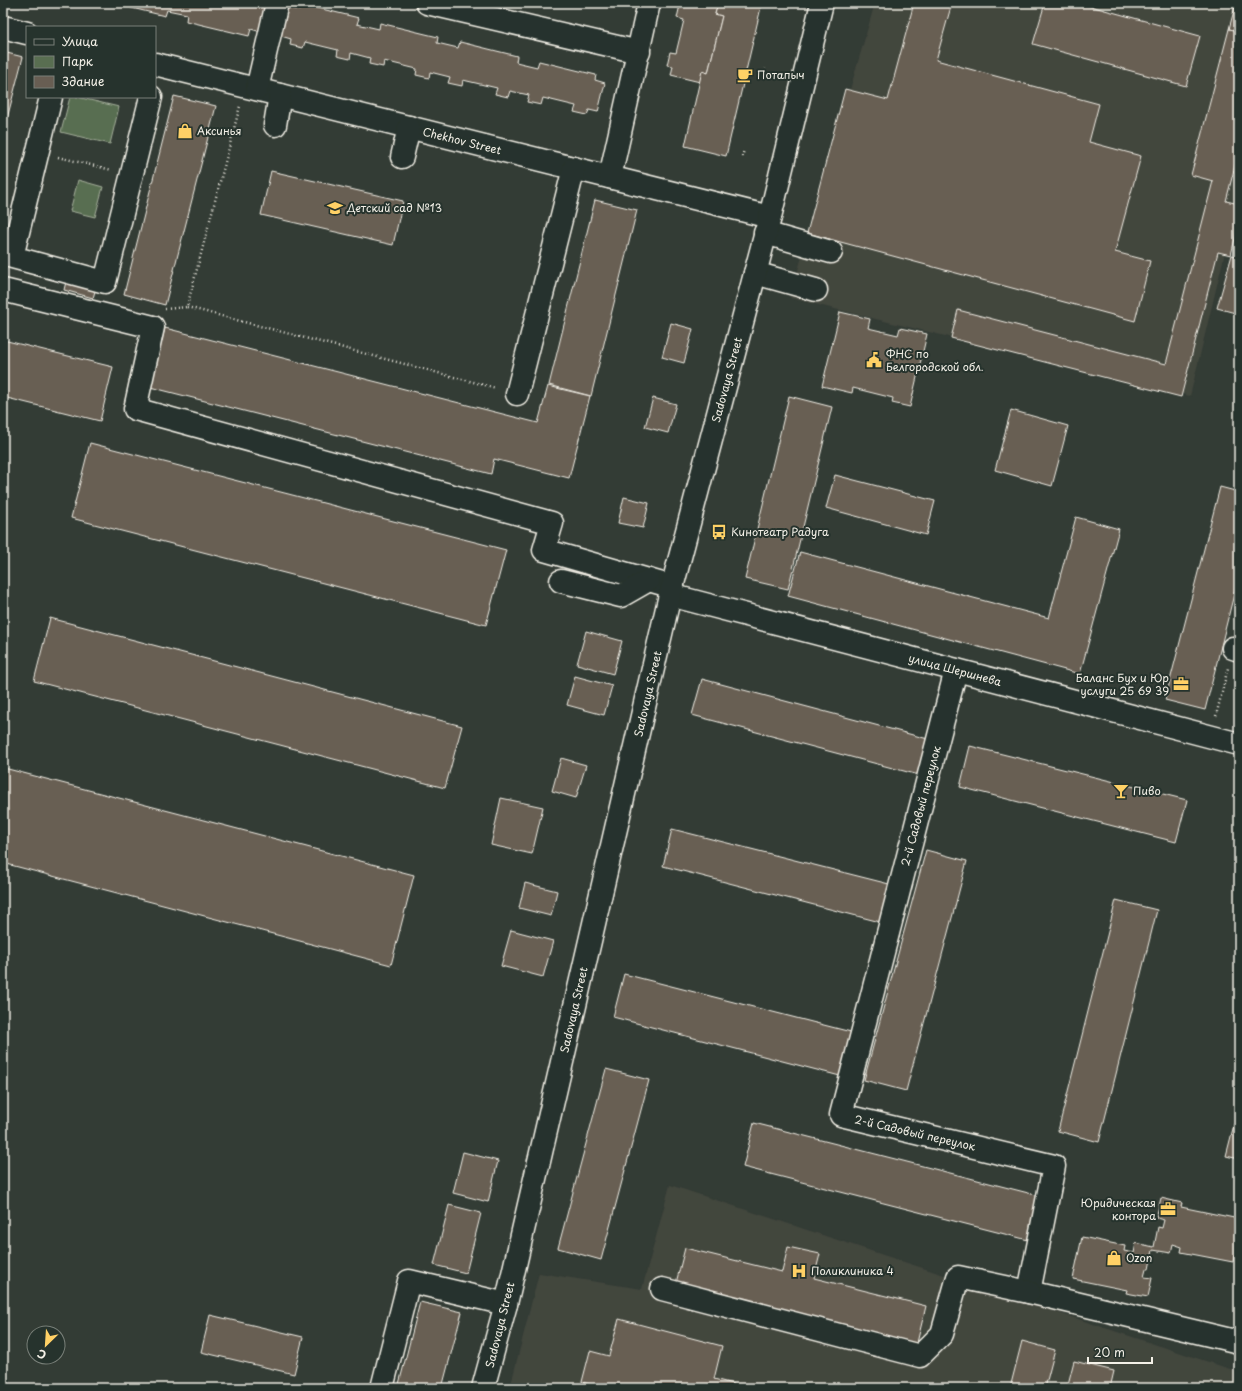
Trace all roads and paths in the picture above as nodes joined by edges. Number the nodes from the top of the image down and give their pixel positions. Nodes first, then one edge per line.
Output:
1 (278, 3) edge
2 (427, 3) edge
3 (649, 3) edge
4 (822, 3) edge
5 (3, 27) edge
6 (26, 33) edge
7 (638, 52) junction
8 (765, 68) dead end
9 (156, 71) edge
10 (764, 72) dead end
11 (251, 88) junction
12 (280, 95) junction
13 (51, 98) edge
14 (151, 98) edge
15 (275, 125) dead end
16 (409, 127) junction
17 (744, 150) dead end
18 (39, 152) junction
19 (402, 157) dead end
20 (742, 158) dead end
21 (574, 168) junction
22 (131, 175) junction
23 (610, 177) junction
24 (768, 225) junction
25 (831, 252) dead end
26 (755, 273) junction
27 (3, 290) edge
28 (816, 290) dead end
29 (187, 307) junction
30 (165, 309) dead end
31 (517, 394) joint
32 (649, 580) junction
33 (561, 581) dead end
34 (672, 591) junction
35 (1236, 649) edge
36 (956, 670) junction
37 (1215, 720) dead end
38 (1239, 744) edge
39 (662, 1289) dead end
40 (1029, 1292) junction
41 (506, 1304) junction
42 (1239, 1342) edge
43 (382, 1388) edge
44 (484, 1388) edge

1 - 11 street
2 - 7 street
3 - 7 street
4 - 24 street, Sadovaya Street
5 - 6 street
7 - 23 street
8 - 10 path
9 - 11 street, Chekhov Street
11 - 12 street, Chekhov Street
11 - 29 path
12 - 15 street
12 - 16 street, Chekhov Street
13 - 18 street
14 - 22 street
16 - 19 street
16 - 21 street, Chekhov Street
17 - 20 path
18 - 22 path
18 - 22 street
21 - 23 street, Chekhov Street
21 - 31 street
23 - 24 street, Chekhov Street
24 - 25 street, Chekhov Street
24 - 26 street, Sadovaya Street
26 - 28 street
26 - 34 street, Sadovaya Street
27 - 32 street, улица Шершнева
29 - 30 path
29 - 31 path
32 - 33 street
32 - 34 street, улица Шершнева
34 - 36 street, улица Шершнева
34 - 41 street, Sadovaya Street
35 - 37 path
36 - 38 street, улица Шершнева
36 - 40 street, 2-й Садовый переулок
39 - 40 street
40 - 42 street
41 - 43 street
41 - 44 street, Sadovaya Street

